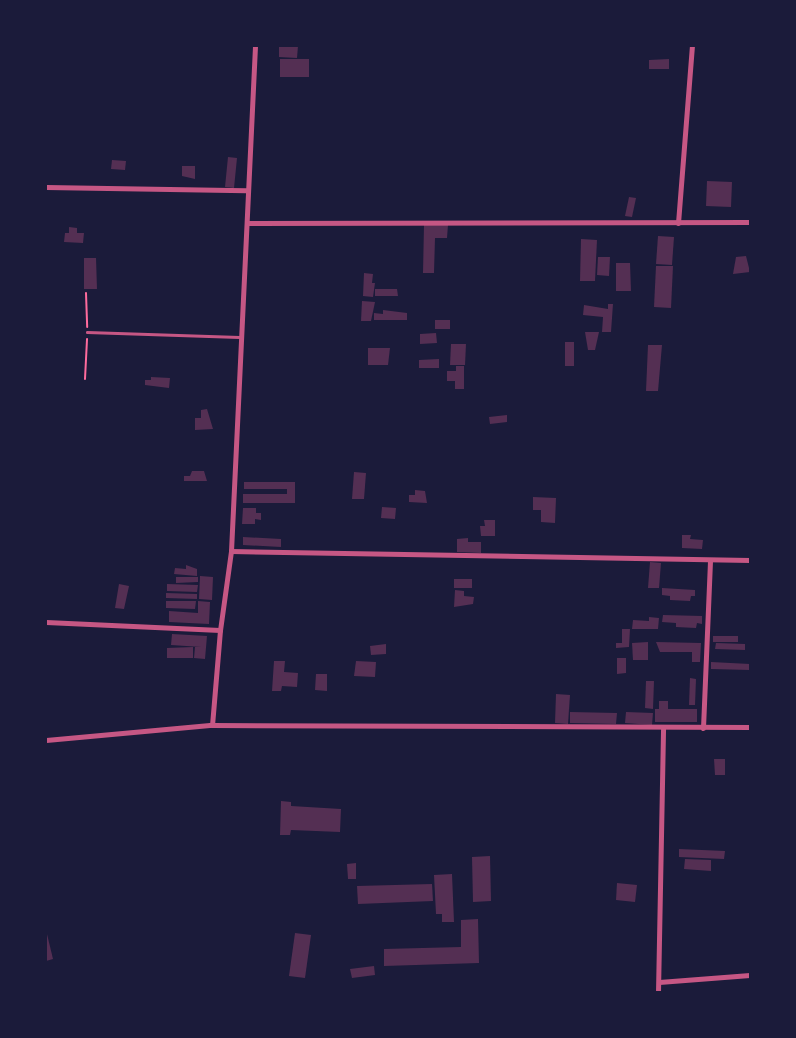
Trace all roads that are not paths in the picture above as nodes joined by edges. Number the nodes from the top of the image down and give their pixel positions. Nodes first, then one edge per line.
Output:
1 (255, 46) edge
2 (692, 46) edge
3 (46, 187) edge
4 (246, 190) junction
5 (751, 222) edge
6 (248, 223) junction
7 (678, 223) junction
8 (87, 332) dead end
9 (242, 337) junction
10 (231, 551) junction
11 (710, 560) junction
12 (751, 560) edge
13 (46, 622) edge
14 (220, 630) junction
15 (212, 725) junction
16 (751, 727) edge
17 (663, 728) junction
18 (703, 729) junction
19 (46, 740) edge
20 (751, 975) edge
21 (659, 982) junction
22 (658, 992) edge

1 - 4 street
2 - 7 street
3 - 4 street
4 - 6 street
5 - 7 street
6 - 7 street
6 - 9 street
8 - 9 lane
9 - 10 street
10 - 11 street
10 - 14 street
11 - 12 street
11 - 18 street
13 - 14 street
14 - 15 street
15 - 17 street
15 - 19 street
16 - 18 street
17 - 18 street
17 - 21 street
20 - 21 street
21 - 22 street

